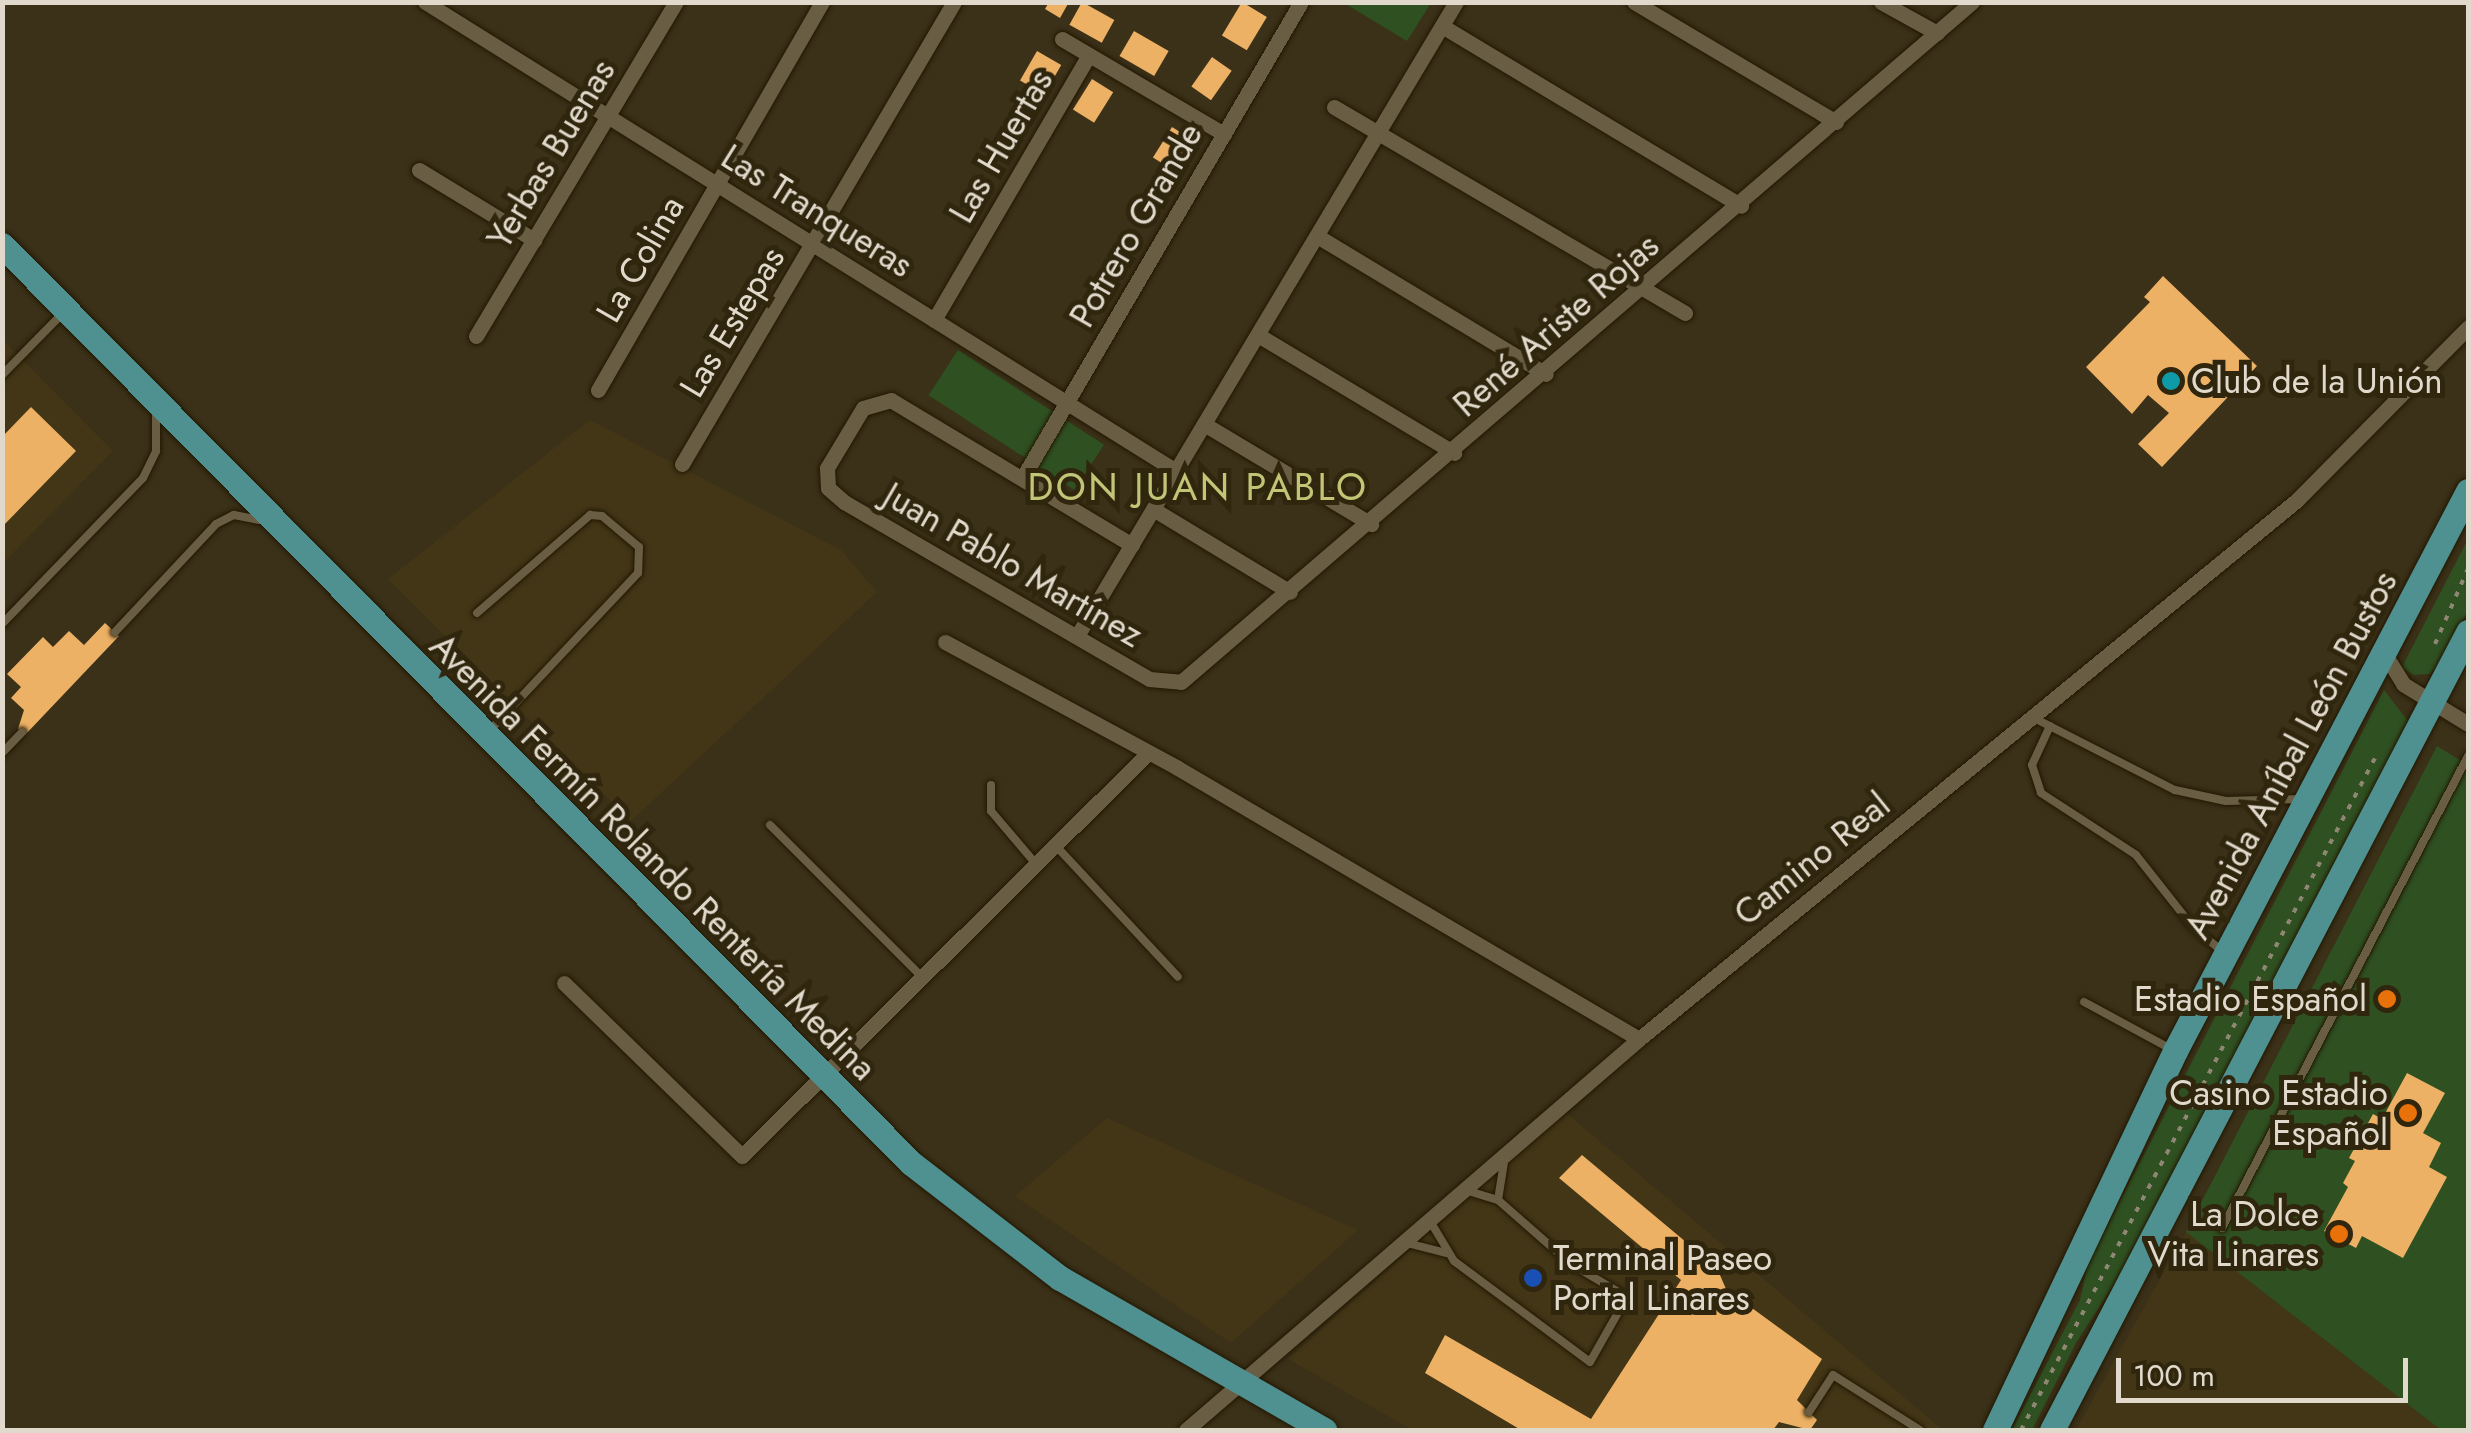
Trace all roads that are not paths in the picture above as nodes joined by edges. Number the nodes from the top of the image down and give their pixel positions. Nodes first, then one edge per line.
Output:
1 (425, 2) edge
2 (459, 2) edge
3 (676, 2) edge
4 (822, 2) edge
5 (954, 2) edge
6 (1280, 2) edge
7 (1456, 2) edge
8 (1634, 2) edge
9 (1881, 2) edge
10 (1972, 2) edge
11 (1298, 7) edge
12 (447, 18) junction
13 (1442, 26) junction
14 (1936, 33) junction
15 (1062, 39) dead end
16 (1089, 55) junction
17 (1334, 107) dead end
18 (609, 118) junction
19 (1836, 122) junction
20 (1378, 133) junction
21 (1224, 134) junction
22 (419, 170) dead end
23 (719, 184) junction
24 (1741, 206) junction
25 (1317, 236) junction
26 (534, 240) junction
27 (813, 243) junction
28 (2, 245) edge
29 (1645, 289) junction
30 (66, 310) junction
31 (1684, 312) dead end
32 (934, 320) junction
33 (2468, 327) edge
34 (1258, 334) junction
35 (476, 336) dead end
36 (1546, 374) junction
37 (2, 375) edge
38 (598, 390) dead end
39 (156, 403) junction
40 (1066, 403) junction
41 (1204, 424) junction
42 (1454, 452) junction
43 (682, 464) dead end
44 (1176, 471) junction
45 (1023, 477) junction
46 (2468, 491) edge
47 (1153, 509) junction
48 (277, 524) junction
49 (1371, 524) junction
50 (1132, 545) junction
51 (1290, 592) junction
52 (477, 613) dead end
53 (2, 624) edge
54 (115, 632) dead end
55 (2468, 632) edge
56 (1078, 636) junction
57 (944, 642) dead end
58 (2384, 653) junction
59 (1173, 684) joint
60 (2433, 702) junction
61 (2034, 718) junction
62 (2468, 724) edge
63 (2050, 726) junction
64 (22, 732) dead end
65 (485, 735) junction
66 (2, 753) edge
67 (1146, 755) junction
68 (2468, 756) edge
69 (990, 785) dead end
70 (2308, 798) junction
71 (770, 825) dead end
72 (1055, 845) junction
73 (1036, 864) junction
74 (2226, 953) junction
75 (922, 976) junction
76 (1178, 977) dead end
77 (564, 983) dead end
78 (2084, 1002) dead end
79 (1639, 1038) junction
80 (2174, 1052) junction
81 (820, 1076) junction
82 (1504, 1156) junction
83 (1465, 1190) junction
84 (1498, 1200) junction
85 (1430, 1221) junction
86 (2222, 1228) dead end
87 (1406, 1242) junction
88 (1446, 1252) junction
89 (1239, 1384) junction
90 (1809, 1412) dead end
91 (1186, 1430) edge
92 (1324, 1430) edge
93 (1920, 1430) edge
94 (2002, 1430) edge
95 (2052, 1430) edge

1 - 12 street, Las Tranqueras
2 - 12 street
3 - 18 street, Yerbas Buenas
4 - 23 street, La Colina
5 - 27 street, Las Estepas
6 - 11 street
7 - 13 street
8 - 19 street
9 - 14 street
10 - 14 street, René Ariste Rojas
11 - 21 street, Potrero Grande
12 - 18 street, Las Tranqueras
13 - 20 street
13 - 24 street
14 - 19 street, René Ariste Rojas
15 - 16 street
16 - 21 street
16 - 32 street, Las Huertas
17 - 20 street
18 - 23 street, Las Tranqueras
18 - 26 street, Yerbas Buenas
19 - 24 street, René Ariste Rojas
20 - 25 street
20 - 29 street
21 - 40 street, Potrero Grande
22 - 26 street
23 - 27 street, Las Tranqueras
23 - 38 street, La Colina
24 - 29 street, René Ariste Rojas
25 - 34 street
25 - 36 street
26 - 35 street, Yerbas Buenas
27 - 32 street, Las Tranqueras
27 - 43 street, Las Estepas
28 - 30 main road, Avenida Fermín Rolando Rentería Medina
29 - 31 street
29 - 36 street, René Ariste Rojas
30 - 37 lane
30 - 39 main road, Avenida Fermín Rolando Rentería Medina
32 - 40 street, Las Tranqueras
33 - 61 street, Camino Real
34 - 41 street
34 - 42 street
36 - 42 street, René Ariste Rojas
39 - 48 main road, Avenida Fermín Rolando Rentería Medina
39 - 53 lane
40 - 44 street, Las Tranqueras
40 - 45 street, Potrero Grande
41 - 44 street
41 - 49 street
42 - 49 street, René Ariste Rojas
44 - 47 street
45 - 50 street
45 - 56 street, Juan Pablo Martínez
46 - 58 main road, Avenida Aníbal León Bustos
47 - 50 street
47 - 51 street
48 - 54 lane
48 - 65 main road, Avenida Fermín Rolando Rentería Medina
49 - 51 street, René Ariste Rojas
50 - 56 street
51 - 59 street, René Ariste Rojas
52 - 65 lane
55 - 60 main road
56 - 59 street, Juan Pablo Martínez
57 - 67 street
58 - 60 street
58 - 70 main road, Avenida Aníbal León Bustos
60 - 62 street
60 - 95 main road
61 - 63 lane
61 - 79 street, Camino Real
63 - 70 lane
63 - 74 lane
64 - 66 lane
65 - 81 main road, Avenida Fermín Rolando Rentería Medina
67 - 72 street
67 - 79 street
68 - 86 lane
69 - 73 lane
70 - 74 main road, Avenida Aníbal León Bustos
71 - 75 lane
72 - 73 street
72 - 76 lane
73 - 75 street
74 - 80 main road, Avenida Aníbal León Bustos
75 - 81 street
77 - 81 street
78 - 80 lane
79 - 82 street, Camino Real
80 - 94 main road, Avenida Aníbal León Bustos
81 - 89 main road, Avenida Fermín Rolando Rentería Medina
82 - 83 street, Camino Real
82 - 84 lane
83 - 84 lane
83 - 85 street, Camino Real
84 - 88 lane
85 - 87 street, Camino Real
85 - 88 lane
87 - 88 lane
87 - 89 street, Camino Real
89 - 91 street, Camino Real
89 - 92 main road, Avenida Fermín Rolando Rentería Medina
90 - 93 lane

